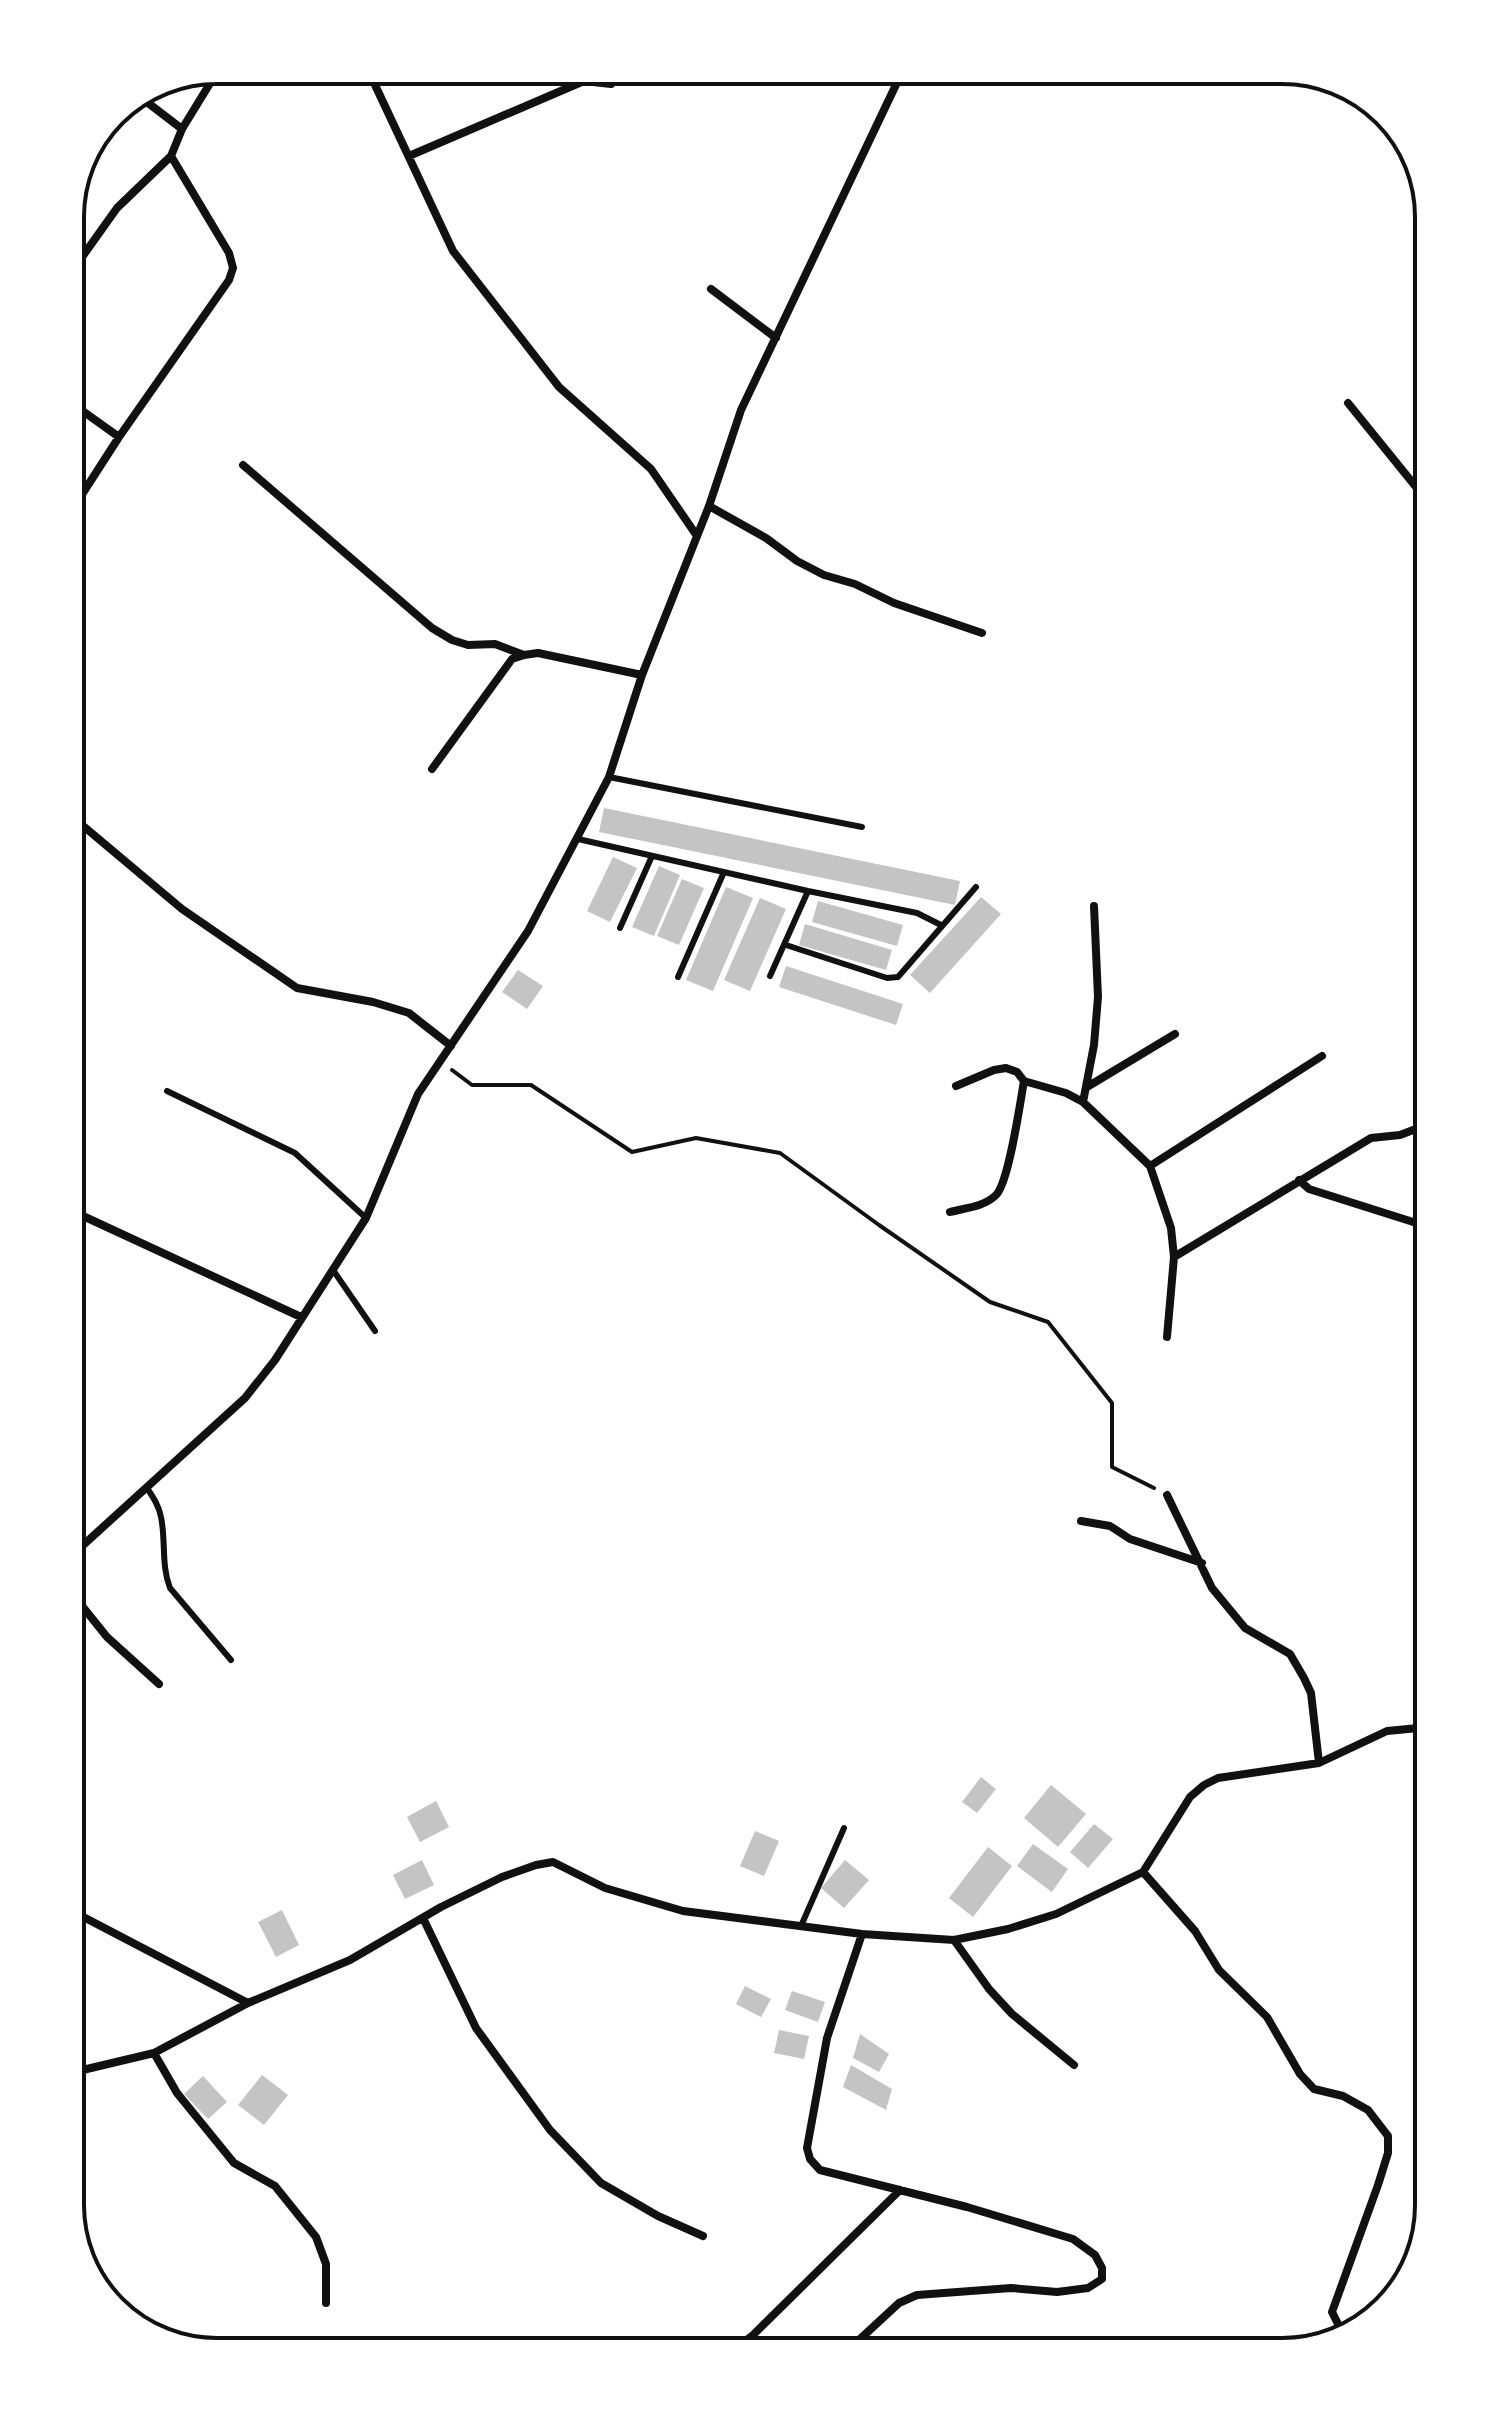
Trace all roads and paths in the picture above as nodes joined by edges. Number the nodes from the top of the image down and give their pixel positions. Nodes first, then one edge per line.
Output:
1 (375, 84) edge
2 (577, 84) edge
3 (896, 84) edge
4 (209, 85) edge
5 (148, 103) edge
6 (182, 129) junction
7 (171, 156) junction
8 (409, 156) junction
9 (84, 254) edge
10 (711, 289) dead end
11 (776, 338) junction
12 (1348, 403) dead end
13 (84, 412) edge
14 (119, 437) junction
15 (243, 465) dead end
16 (1415, 486) edge
17 (84, 491) edge
18 (709, 506) junction
19 (697, 536) junction
20 (982, 633) dead end
21 (524, 655) junction
22 (642, 675) junction
23 (432, 769) dead end
24 (609, 777) junction
25 (84, 827) edge
26 (862, 827) dead end
27 (578, 839) junction
28 (652, 856) junction
29 (724, 872) junction
30 (976, 887) dead end
31 (808, 891) junction
32 (1094, 906) dead end
33 (941, 925) junction
34 (620, 928) dead end
35 (786, 945) junction
36 (770, 976) dead end
37 (678, 977) dead end
38 (1175, 1034) dead end
39 (451, 1046) junction
40 (1322, 1056) dead end
41 (440, 1062) junction
42 (1024, 1081) junction
43 (956, 1086) dead end
44 (1087, 1087) junction
45 (167, 1091) dead end
46 (1083, 1102) junction
47 (1415, 1129) edge
48 (1150, 1166) junction
49 (1299, 1180) junction
50 (950, 1212) dead end
51 (84, 1216) edge
52 (366, 1218) junction
53 (1415, 1223) edge
54 (1174, 1257) junction
55 (333, 1270) junction
56 (301, 1317) junction
57 (375, 1331) dead end
58 (1167, 1337) dead end
59 (147, 1488) junction
60 (1167, 1495) joint
61 (1081, 1521) dead end
62 (84, 1544) edge
63 (1202, 1563) junction
64 (84, 1608) edge
65 (231, 1660) dead end
66 (159, 1684) dead end
67 (1415, 1728) edge
68 (1319, 1763) junction
69 (844, 1828) dead end
70 (1143, 1872) junction
71 (84, 1917) edge
72 (423, 1918) junction
73 (801, 1926) junction
74 (862, 1934) junction
75 (954, 1940) junction
76 (248, 2003) junction
77 (154, 2053) junction
78 (1074, 2065) dead end
79 (84, 2070) edge
80 (900, 2190) junction
81 (703, 2236) dead end
82 (326, 2303) dead end
83 (1339, 2325) edge
84 (749, 2338) edge
85 (861, 2338) edge

1 - 8 street
2 - 8 street
3 - 11 street
4 - 6 street
5 - 6 street
6 - 7 street
7 - 9 street
7 - 14 street
8 - 19 street
10 - 11 street
11 - 18 street
12 - 16 street
13 - 14 street
14 - 17 street
15 - 21 street
18 - 19 street
18 - 20 street
19 - 22 street
21 - 22 street
21 - 23 street
22 - 24 street
24 - 26 lane
24 - 27 street
25 - 39 street
27 - 28 lane
27 - 39 street
28 - 29 lane
28 - 34 lane
29 - 31 lane
29 - 37 lane
30 - 33 lane
31 - 33 lane
31 - 35 lane
32 - 44 street
33 - 35 lane
35 - 36 lane
38 - 44 street
39 - 41 street
40 - 48 street
41 - 52 street
41 - 60 path
42 - 43 street
42 - 46 street
42 - 50 street
44 - 46 street
45 - 52 lane
46 - 48 street
47 - 49 street
48 - 54 street
49 - 53 street
49 - 54 street
51 - 56 street
52 - 55 street
54 - 58 street
55 - 56 street
55 - 57 lane
56 - 59 street
59 - 62 street
59 - 65 lane
60 - 63 street
61 - 63 street
63 - 68 street
64 - 66 street
67 - 68 street
68 - 70 street
69 - 73 lane
70 - 75 street
70 - 83 street
71 - 76 street
72 - 73 street
72 - 76 street
72 - 81 street
73 - 74 street
74 - 75 street
74 - 80 street
75 - 78 street
76 - 77 street
77 - 79 street
77 - 82 street
80 - 84 street
80 - 85 street

